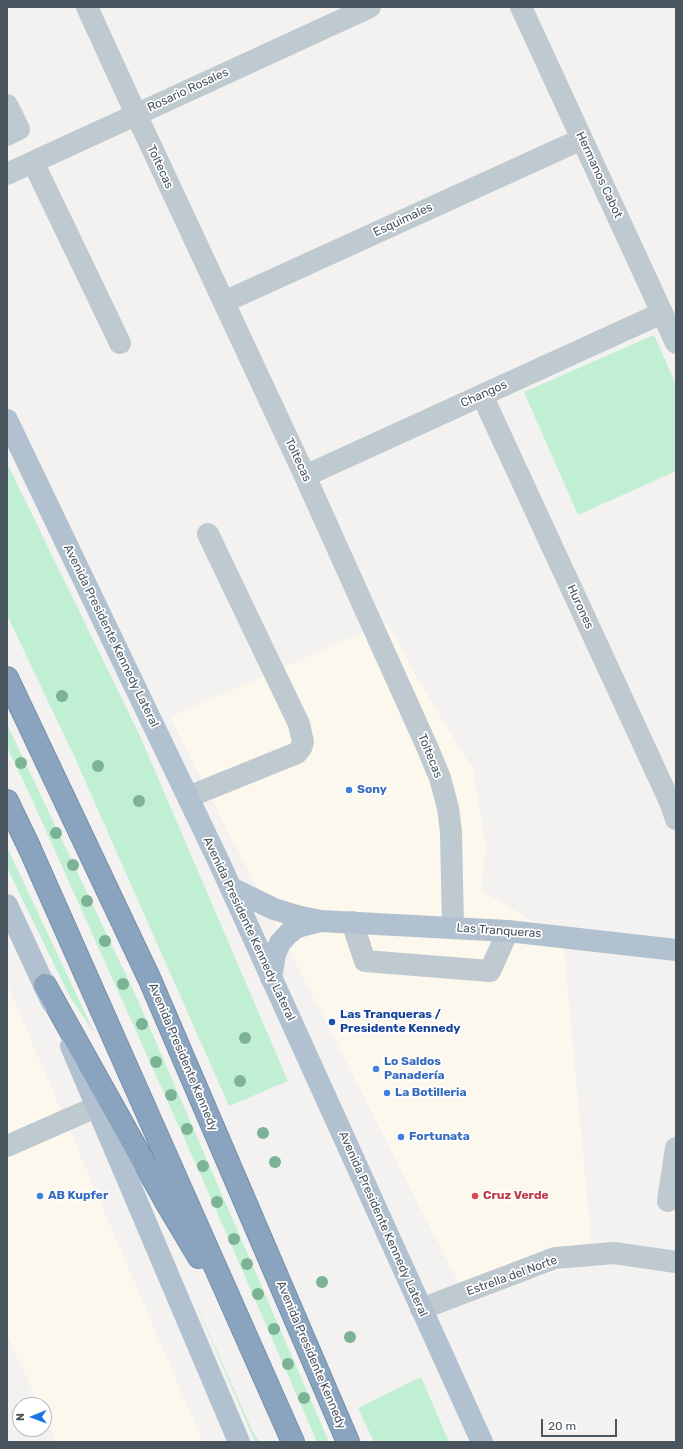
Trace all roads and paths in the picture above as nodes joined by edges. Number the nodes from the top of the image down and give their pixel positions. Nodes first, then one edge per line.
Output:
1 (87, 7) edge
2 (370, 7) edge
3 (521, 7) edge
4 (7, 105) edge
5 (136, 114) junction
6 (7, 135) edge
7 (582, 139) junction
8 (33, 162) junction
9 (7, 174) edge
10 (224, 302) junction
11 (662, 313) junction
12 (120, 343) dead end
13 (676, 343) edge
14 (482, 395) junction
15 (7, 420) edge
16 (305, 476) junction
17 (208, 534) dead end
18 (7, 678) edge
19 (188, 797) junction
20 (7, 801) edge
21 (676, 819) edge
22 (231, 888) junction
23 (7, 905) edge
24 (320, 921) junction
25 (352, 922) junction
26 (453, 928) junction
27 (508, 931) junction
28 (676, 950) edge
29 (271, 978) junction
30 (45, 985) junction
31 (96, 1107) junction
32 (7, 1146) edge
33 (676, 1148) edge
34 (668, 1201) dead end
35 (676, 1262) edge
36 (421, 1309) junction
37 (250, 1344) junction
38 (239, 1442) edge
39 (293, 1442) edge
40 (348, 1442) edge
41 (482, 1442) edge

1 - 5 street, Toltecas
2 - 5 street, Rosario Rosales
3 - 7 street, Hermanos Cabot
4 - 6 street
5 - 8 street, Rosario Rosales
5 - 10 street, Toltecas
7 - 10 street, Esquimales
7 - 11 street, Hermanos Cabot
8 - 9 street, Rosario Rosales
8 - 12 street
10 - 16 street, Toltecas
11 - 13 street, Hermanos Cabot
11 - 14 street, Changos
14 - 16 street, Changos
14 - 21 street, Hurones
15 - 19 main road, Avenida Presidente Kennedy Lateral
16 - 26 street, Toltecas
17 - 19 street
18 - 40 highway, Avenida Presidente Kennedy
19 - 22 main road, Avenida Presidente Kennedy Lateral
20 - 37 highway
22 - 24 main road, Las Tranqueras
22 - 29 main road, Avenida Presidente Kennedy Lateral
23 - 30 main road
24 - 25 main road, Las Tranqueras
24 - 29 main road, Las Tranqueras
25 - 26 main road, Las Tranqueras
25 - 27 street
26 - 27 main road, Las Tranqueras
27 - 28 main road, Las Tranqueras
29 - 36 main road, Avenida Presidente Kennedy Lateral
30 - 31 main road
30 - 37 highway
31 - 32 street
31 - 38 main road
33 - 34 street
35 - 36 street, Estrella del Norte
36 - 41 main road, Avenida Presidente Kennedy Lateral
37 - 39 highway

